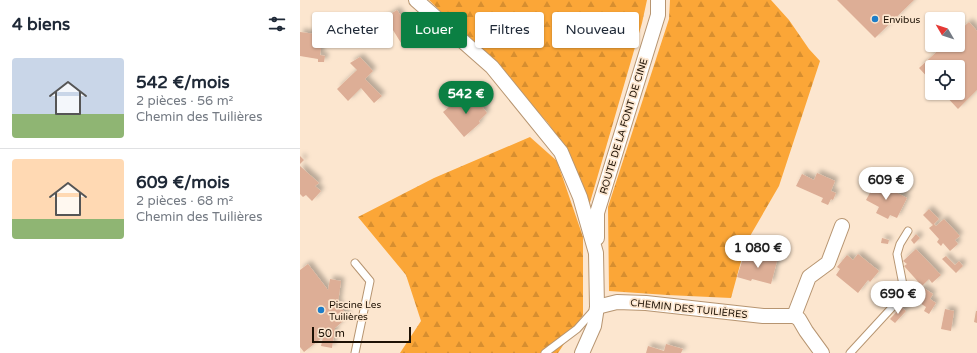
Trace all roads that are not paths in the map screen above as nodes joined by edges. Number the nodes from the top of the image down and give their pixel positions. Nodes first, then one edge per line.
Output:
1 (416, 0) edge
2 (658, 0) edge
3 (842, 226) dead end
4 (908, 231) dead end
5 (596, 253) junction
6 (355, 263) dead end
7 (597, 307) junction
8 (794, 316) junction
9 (355, 353) edge
10 (545, 353) edge
11 (582, 353) edge
12 (822, 353) edge
13 (850, 353) edge

1 - 5 street
2 - 5 street, ROUTE DE LA FONT DE CINE
3 - 8 street
4 - 13 lane
5 - 7 street
6 - 9 lane
7 - 8 street, CHEMIN DES TUILIÈRES
7 - 10 lane
7 - 11 street
8 - 12 street

